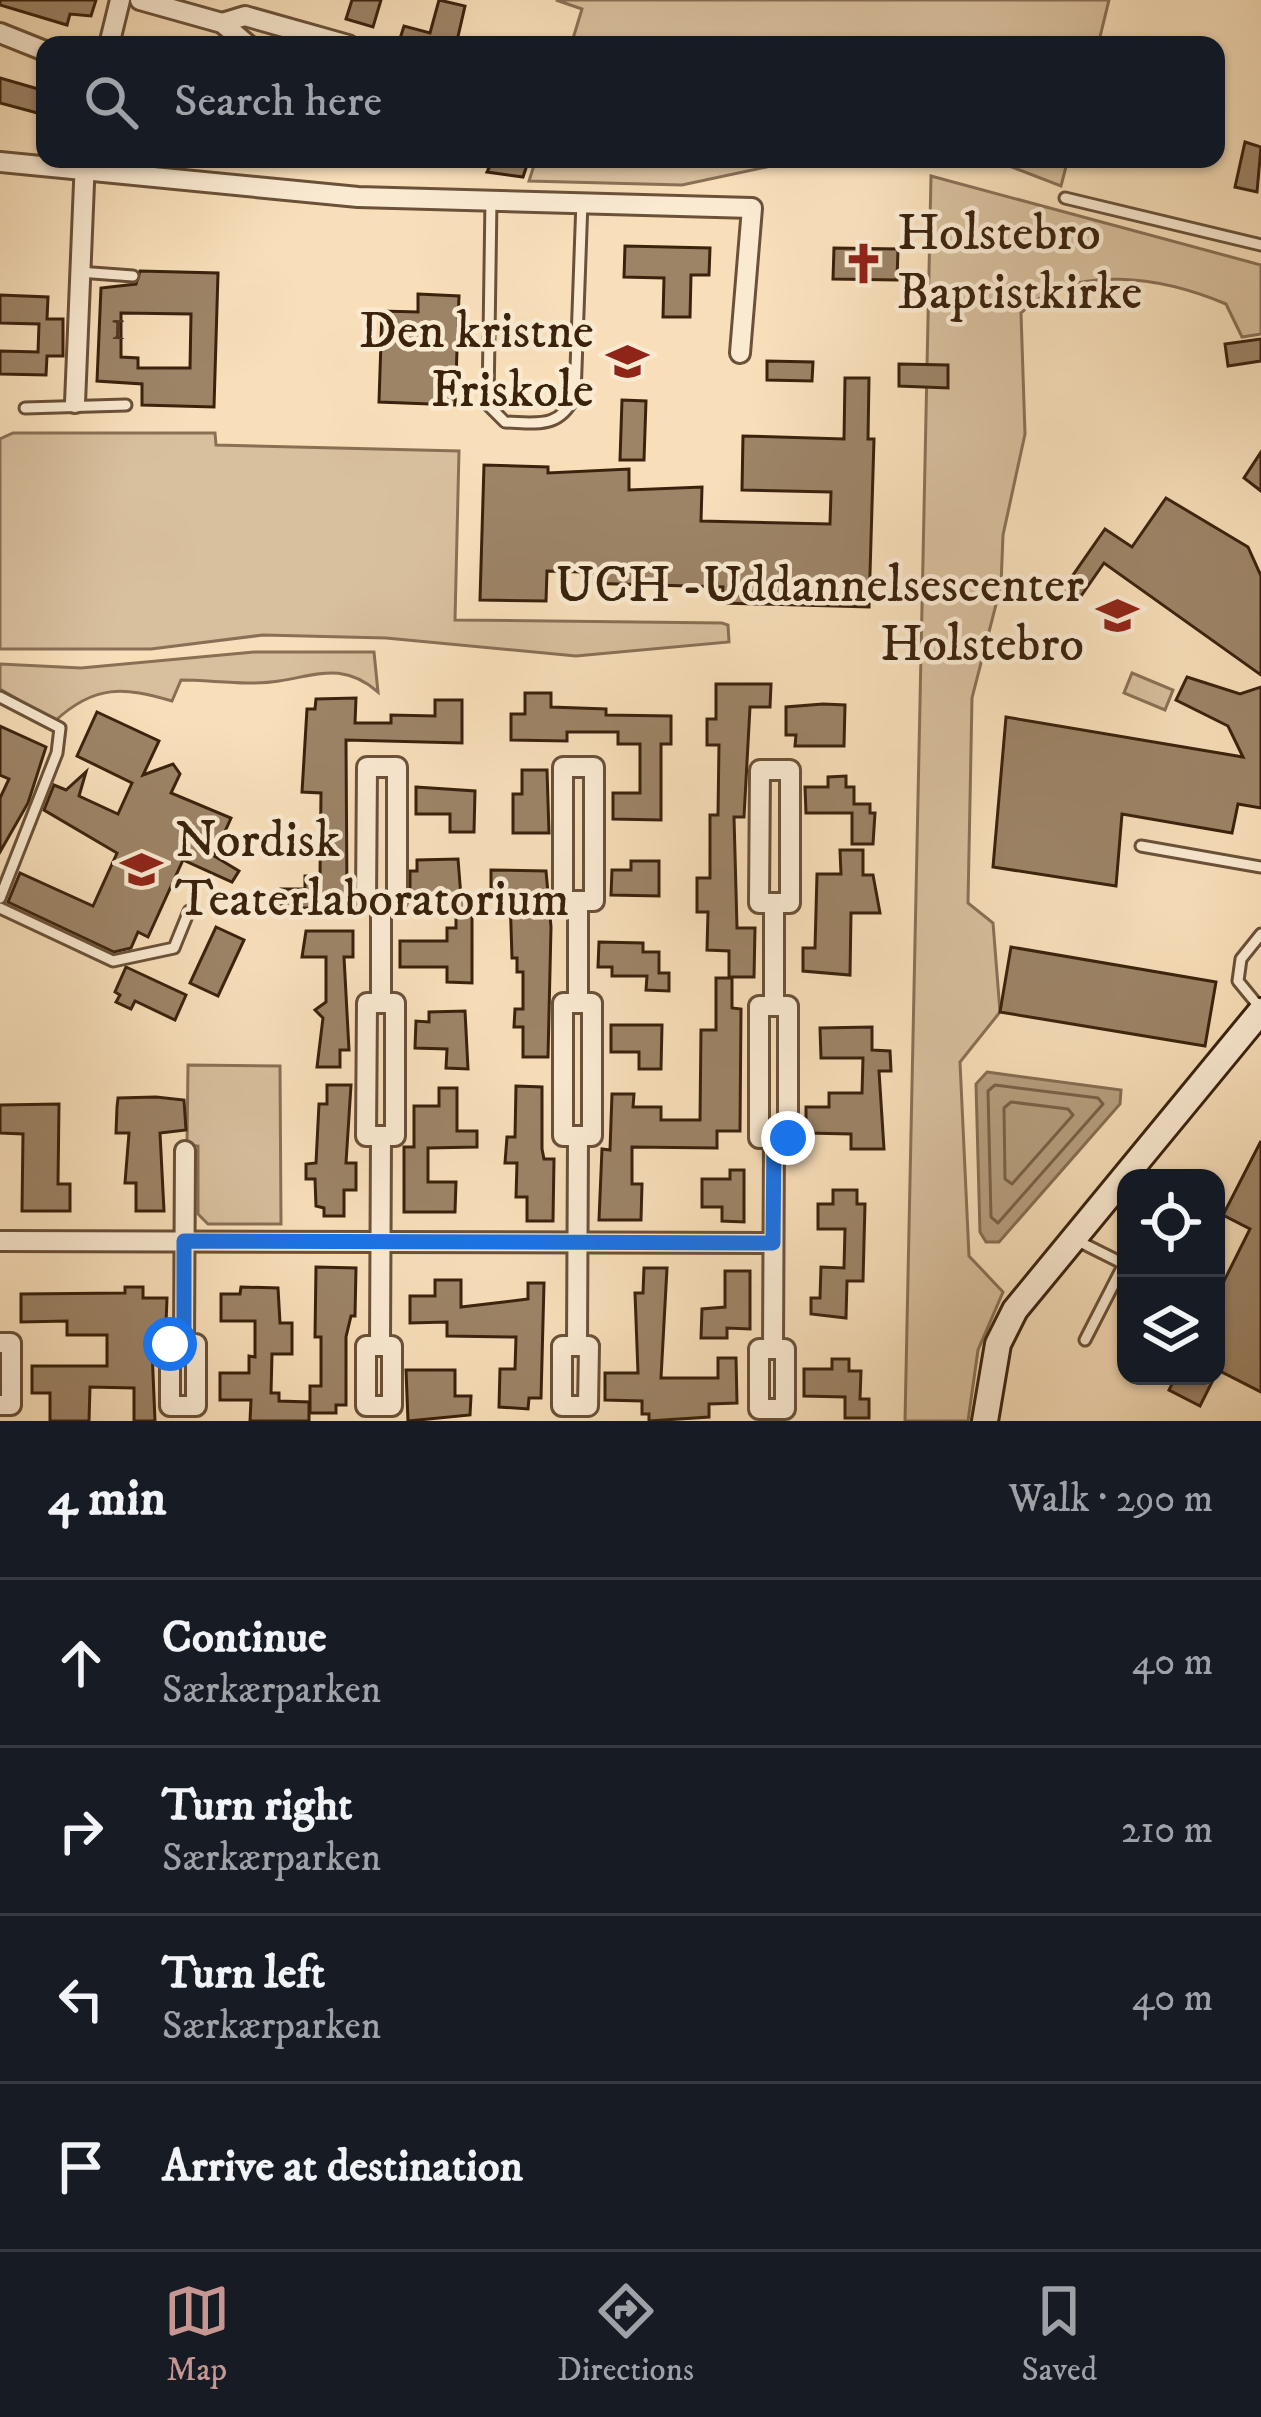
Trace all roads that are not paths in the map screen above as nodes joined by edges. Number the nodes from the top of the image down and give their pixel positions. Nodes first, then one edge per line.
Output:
1 (120, 0) edge
2 (140, 0) edge
3 (222, 23) junction
4 (111, 36) edge
5 (237, 36) edge
6 (316, 36) edge
7 (2, 38) edge
8 (36, 48) edge
9 (0, 162) edge
10 (36, 164) edge
11 (83, 168) edge
12 (101, 168) edge
13 (1065, 198) dead end
14 (491, 200) junction
15 (582, 201) junction
16 (1261, 245) edge
17 (79, 272) junction
18 (133, 276) dead end
19 (740, 353) dead end
20 (75, 403) junction
21 (126, 405) dead end
22 (25, 408) dead end
23 (0, 697) edge
24 (1141, 846) dead end
25 (1261, 867) edge
26 (0, 898) edge
27 (382, 901) junction
28 (578, 901) junction
29 (774, 903) junction
30 (0, 908) edge
31 (189, 911) dead end
32 (1261, 934) edge
33 (381, 1003) junction
34 (578, 1003) junction
35 (774, 1006) junction
36 (1261, 1010) edge
37 (381, 1136) junction
38 (578, 1136) junction
39 (774, 1138) junction
40 (184, 1151) dead end
41 (1074, 1239) junction
42 (0, 1240) edge
43 (184, 1241) junction
44 (380, 1242) junction
45 (578, 1243) junction
46 (773, 1243) junction
47 (1117, 1261) edge
48 (1118, 1277) edge
49 (1084, 1340) dead end
50 (0, 1343) edge
51 (184, 1344) dead end
52 (380, 1346) dead end
53 (577, 1346) dead end
54 (773, 1349) dead end
55 (0, 1405) edge
56 (985, 1421) edge

1 - 4 street
2 - 3 street
3 - 5 street
3 - 6 street
7 - 8 street
9 - 10 street
11 - 17 street
12 - 14 street
13 - 16 lane
14 - 15 street
14 - 15 lane
15 - 19 street
17 - 18 lane
17 - 20 street
20 - 21 lane
20 - 22 lane
23 - 26 lane
24 - 25 lane
27 - 27 street
27 - 33 street
28 - 28 street
28 - 34 street
29 - 29 street
29 - 35 street
30 - 31 lane
32 - 36 lane
33 - 37 street
33 - 37 street
34 - 38 street
34 - 38 street
35 - 39 street
35 - 39 street
36 - 41 street
37 - 44 street
38 - 45 street
39 - 46 street
40 - 43 street
41 - 47 lane
41 - 56 street
42 - 43 street
43 - 44 street
43 - 51 street
44 - 45 street
44 - 52 street
45 - 46 street
45 - 53 street
46 - 54 street
48 - 49 lane
50 - 55 street

